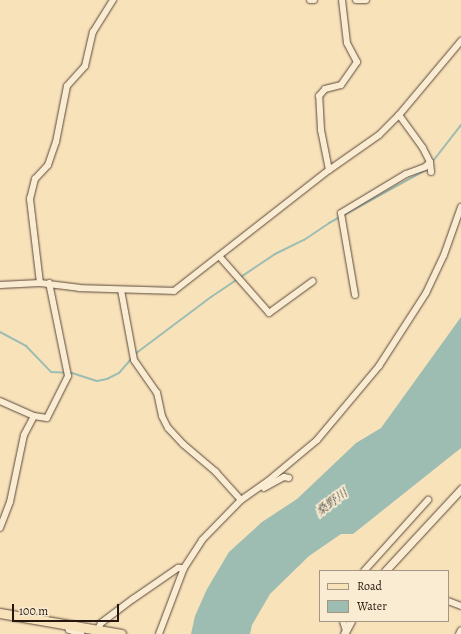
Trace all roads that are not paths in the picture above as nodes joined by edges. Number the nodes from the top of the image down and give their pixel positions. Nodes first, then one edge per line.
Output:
1 (113, 0) edge
2 (310, 0) edge
3 (314, 0) edge
4 (342, 0) edge
5 (356, 0) edge
6 (366, 0) edge
7 (461, 41) edge
8 (399, 115) junction
9 (430, 162) junction
10 (330, 170) junction
11 (431, 172) dead end
12 (461, 207) edge
13 (219, 256) junction
14 (313, 281) dead end
15 (40, 282) junction
16 (49, 283) junction
17 (0, 285) edge
18 (121, 290) junction
19 (355, 296) dead end
20 (0, 401) edge
21 (34, 416) junction
22 (289, 478) dead end
23 (461, 488) edge
24 (241, 500) junction
25 (428, 500) dead end
26 (0, 528) edge
27 (184, 568) junction
28 (365, 570) edge
29 (386, 570) edge
30 (449, 601) edge
31 (461, 606) edge
32 (0, 613) edge
33 (343, 622) edge
34 (350, 622) edge
35 (67, 624) junction
36 (98, 629) junction
37 (461, 630) edge
38 (345, 632) edge
39 (81, 634) edge
40 (121, 634) edge
41 (159, 634) edge
42 (459, 634) edge

1 - 15 street
2 - 3 street
4 - 10 street
5 - 6 street
7 - 8 street
8 - 9 street
8 - 10 street
9 - 11 street
9 - 19 street
10 - 13 street
12 - 24 street
13 - 14 street
13 - 18 street
15 - 16 street
15 - 17 street
16 - 18 street
16 - 21 street
18 - 24 street
20 - 21 street
21 - 26 street
22 - 24 street
23 - 29 street
24 - 27 street
25 - 28 street
27 - 36 street
27 - 41 street
30 - 31 street
32 - 35 main road
33 - 38 street
34 - 38 street
35 - 36 main road
35 - 39 street
36 - 40 main road
37 - 42 street

